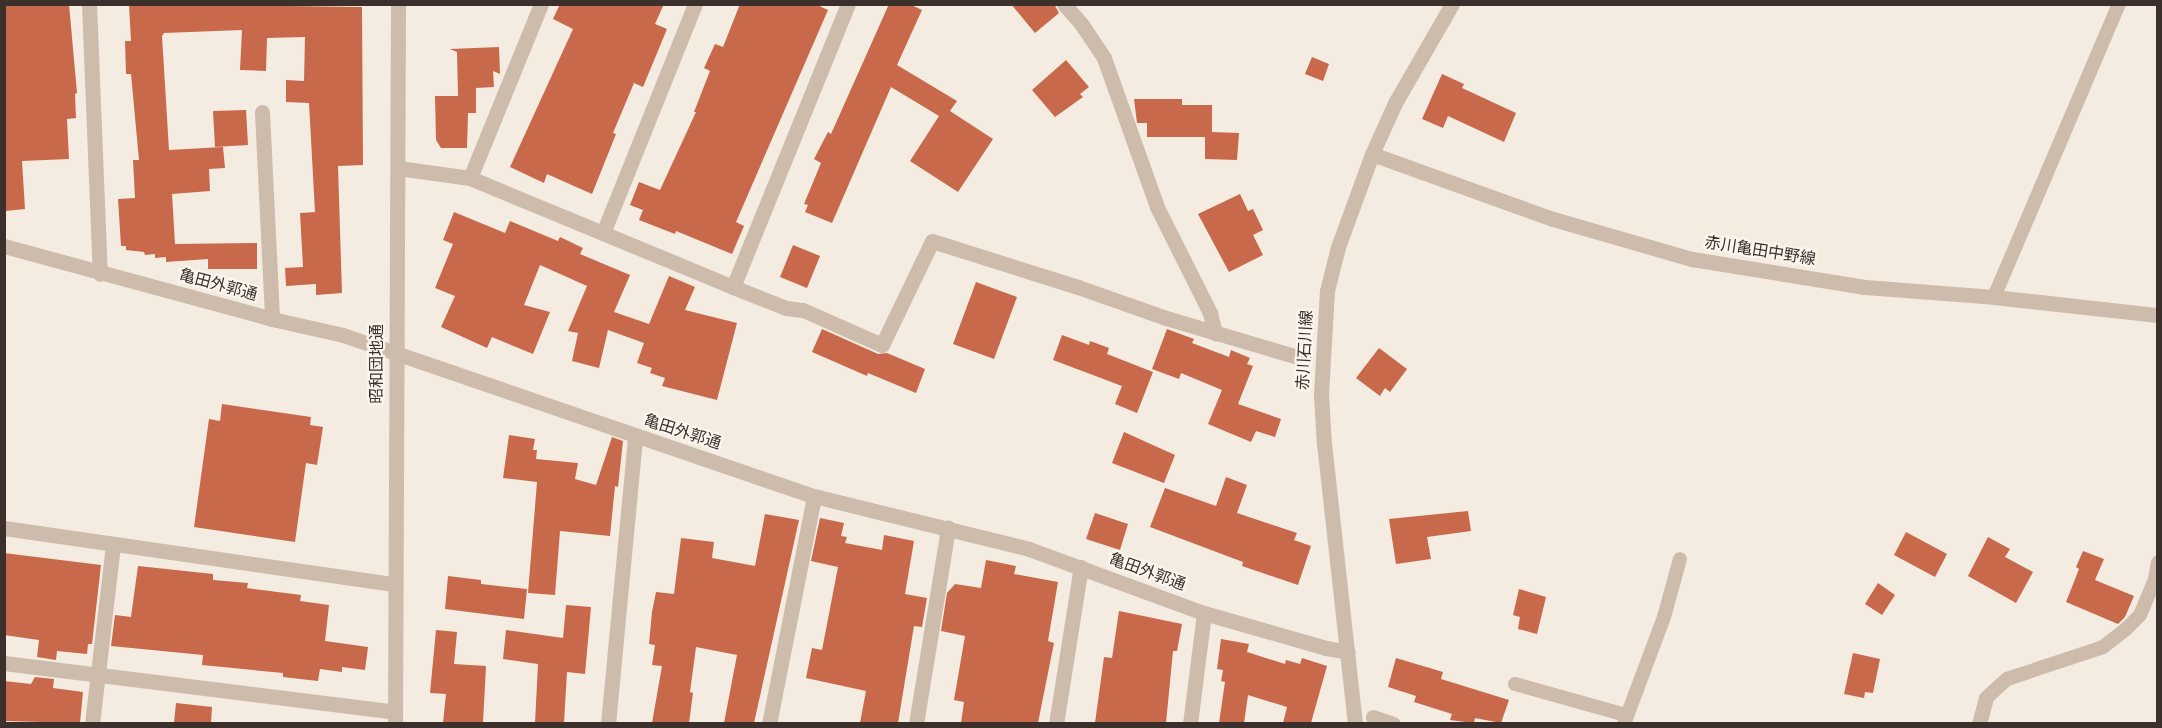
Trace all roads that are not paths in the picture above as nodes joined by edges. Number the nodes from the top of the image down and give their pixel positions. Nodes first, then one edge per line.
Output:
1 (89, 4) edge
2 (398, 4) edge
3 (541, 4) edge
4 (695, 4) edge
5 (848, 4) edge
6 (1064, 4) edge
7 (1452, 4) edge
8 (2120, 4) edge
9 (262, 112) dead end
10 (1372, 154) junction
11 (398, 168) junction
12 (470, 178) junction
13 (603, 233) junction
14 (4, 246) edge
15 (100, 274) junction
16 (733, 287) junction
17 (1994, 297) junction
18 (2157, 315) edge
19 (272, 319) junction
20 (1215, 333) junction
21 (396, 352) junction
22 (1304, 360) dead end
23 (635, 437) junction
24 (814, 496) junction
25 (4, 528) edge
26 (948, 528) junction
27 (113, 545) junction
28 (1680, 559) dead end
29 (2157, 562) edge
30 (1081, 567) junction
31 (394, 584) junction
32 (1204, 613) junction
33 (1348, 652) junction
34 (4, 663) edge
35 (99, 675) junction
36 (1515, 684) dead end
37 (1986, 698) joint
38 (1373, 717) dead end
39 (395, 718) edge
40 (1625, 719) edge
41 (92, 723) edge
42 (608, 723) edge
43 (769, 723) edge
44 (916, 723) edge
45 (1056, 723) edge
46 (1190, 723) edge
47 (1355, 723) edge
48 (1393, 723) edge
49 (1979, 723) edge

1 - 15 street
2 - 11 street, 昭和団地通
3 - 12 street
4 - 13 street
5 - 16 street
6 - 20 street
7 - 10 street, 赤川石川線
8 - 17 lane
9 - 19 street
10 - 17 street, 赤川亀田中野線
10 - 33 street, 赤川石川線
11 - 12 street
11 - 21 street, 昭和団地通
12 - 13 street
13 - 16 street
14 - 15 street, 亀田外郭通
15 - 19 street, 亀田外郭通
16 - 20 street
17 - 18 street, 赤川亀田中野線
19 - 21 street, 亀田外郭通
20 - 22 street
21 - 23 street, 亀田外郭通
21 - 31 street, 昭和団地通
23 - 24 street, 亀田外郭通
23 - 42 street
24 - 26 street, 亀田外郭通
24 - 43 street
25 - 27 street
26 - 30 street, 亀田外郭通
26 - 44 street
27 - 31 street
27 - 35 street
28 - 40 lane
29 - 37 lane
30 - 32 street, 亀田外郭通
30 - 45 street
31 - 39 street, 昭和団地通
32 - 33 street, 亀田外郭通
32 - 46 street
33 - 47 street, 赤川石川線
34 - 35 street
35 - 39 street
35 - 41 street
36 - 40 lane
37 - 49 street
38 - 48 street

